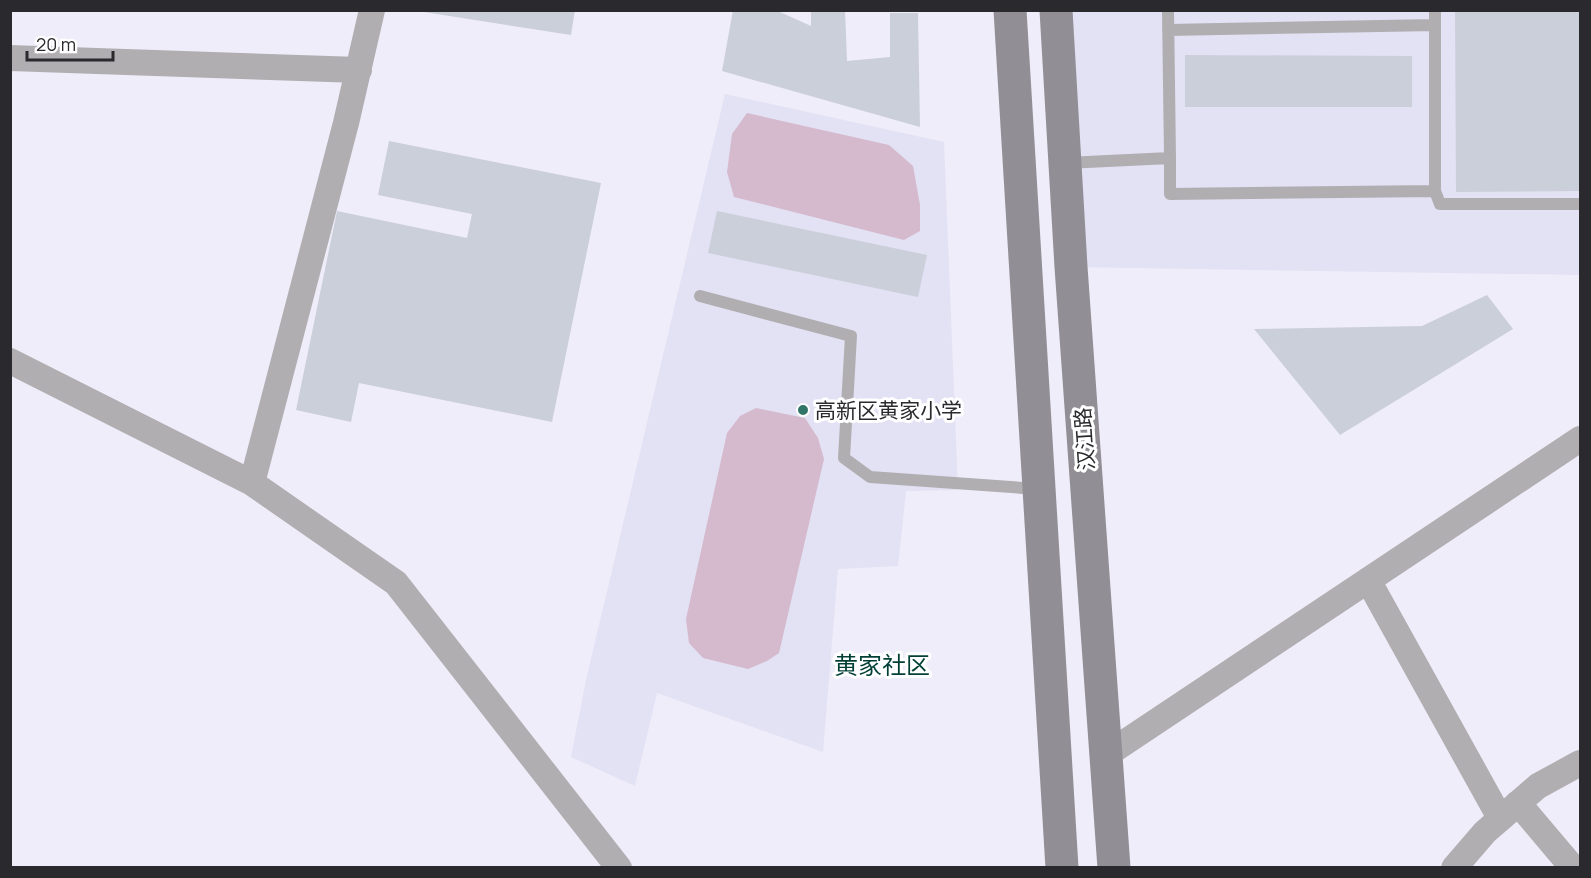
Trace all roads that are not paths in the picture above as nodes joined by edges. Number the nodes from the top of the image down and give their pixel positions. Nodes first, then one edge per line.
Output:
1 (372, 10) edge
2 (1010, 10) edge
3 (1056, 10) edge
4 (1168, 10) edge
5 (1435, 10) edge
6 (1435, 25) junction
7 (1168, 30) junction
8 (10, 58) edge
9 (359, 70) junction
10 (1170, 158) junction
11 (1065, 163) junction
12 (1435, 191) junction
13 (1581, 204) edge
14 (700, 296) dead end
15 (10, 361) edge
16 (1581, 439) edge
17 (252, 483) junction
18 (1039, 489) junction
19 (1368, 580) junction
20 (1106, 754) junction
21 (1581, 763) edge
22 (1509, 811) junction
23 (619, 867) edge
24 (1062, 867) edge
25 (1114, 867) edge
26 (1454, 867) edge
27 (1573, 867) edge

1 - 9 street
2 - 18 main road
3 - 11 main road, 汉江路
4 - 7 lane
5 - 6 lane
6 - 7 lane
6 - 12 lane
7 - 10 lane
8 - 9 street
9 - 17 street
10 - 11 lane
10 - 12 lane
11 - 20 main road, 汉江路
12 - 13 lane
14 - 18 lane
15 - 17 street
16 - 19 street
17 - 23 street
18 - 24 main road
19 - 20 street
19 - 22 street
20 - 25 main road, 汉江路
21 - 22 street
22 - 26 street
22 - 27 street

